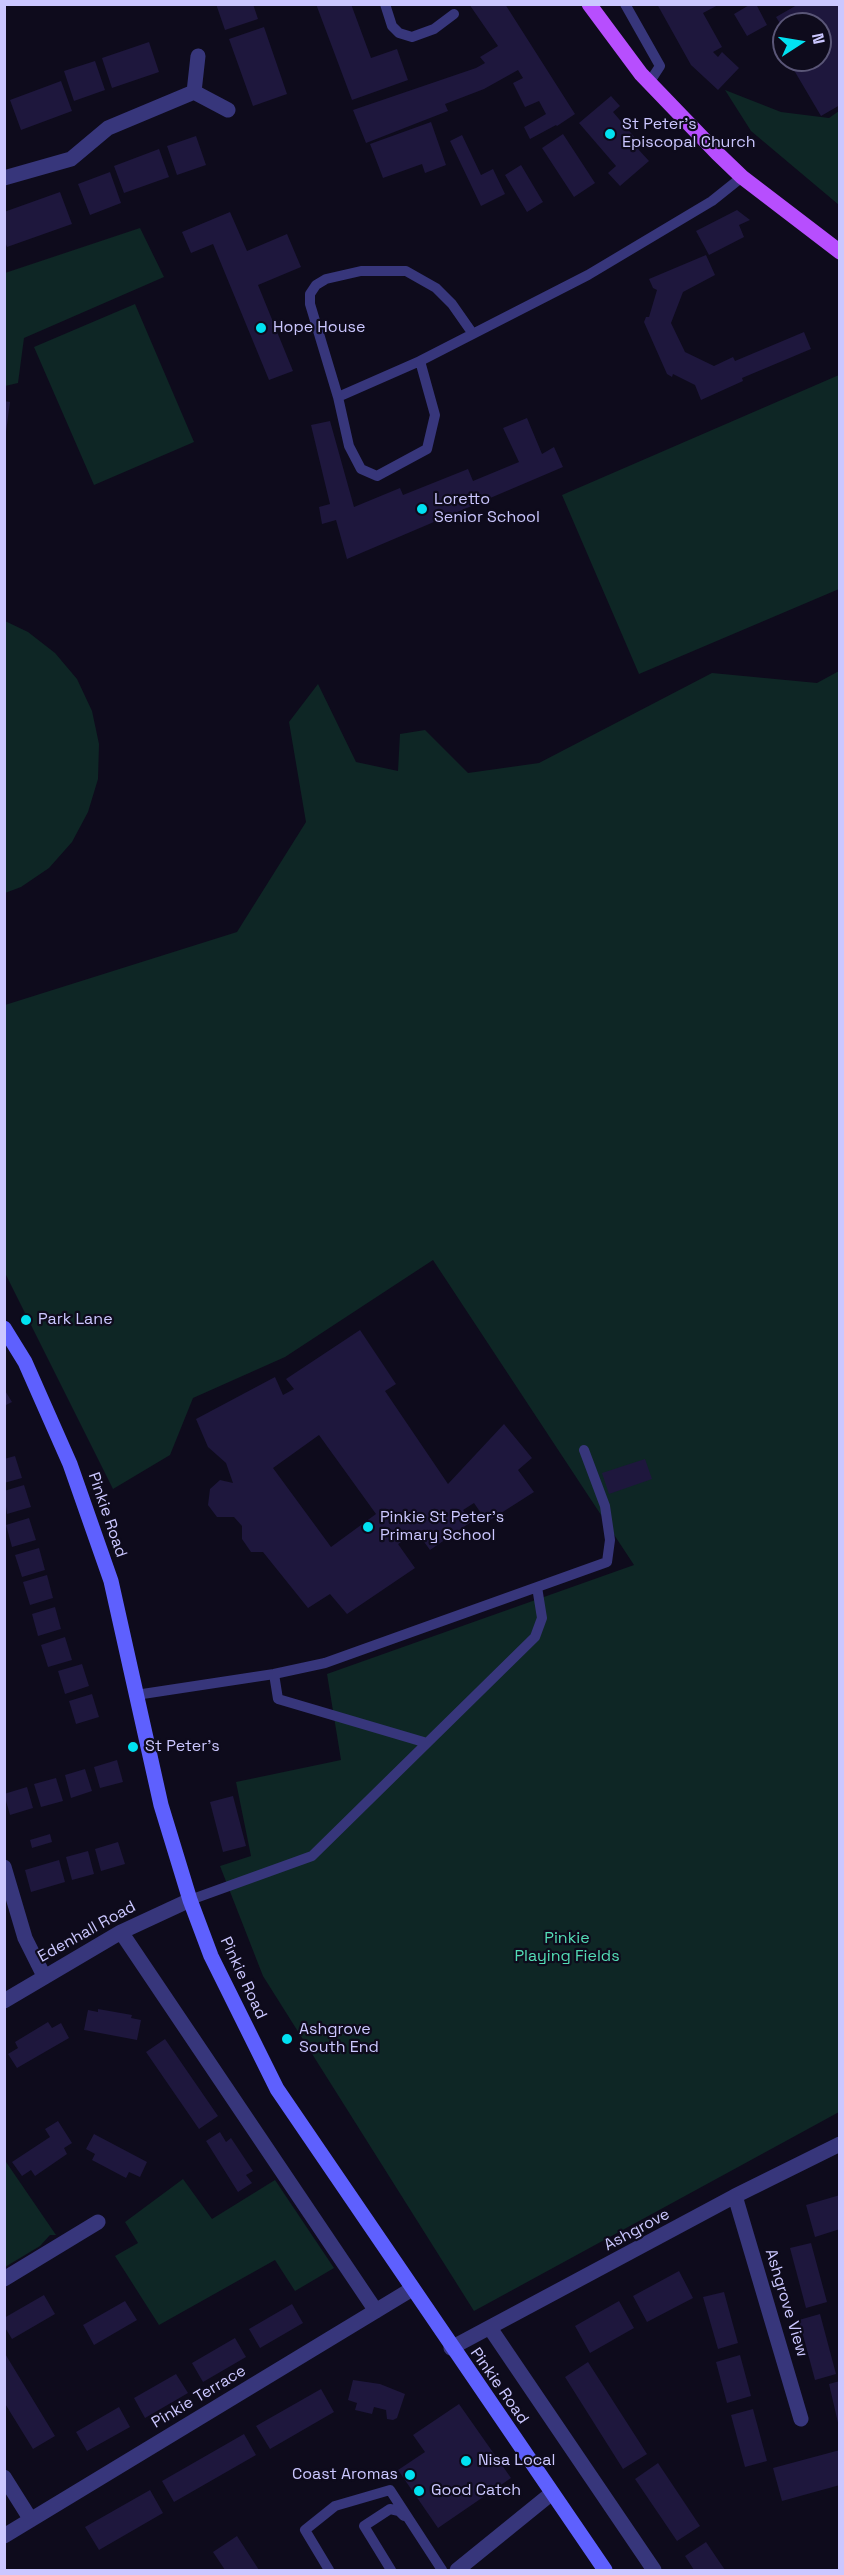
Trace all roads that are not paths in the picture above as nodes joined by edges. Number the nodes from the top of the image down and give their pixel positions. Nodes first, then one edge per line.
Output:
1 (385, 4) edge
2 (589, 4) edge
3 (625, 4) edge
4 (454, 14) dead end
5 (198, 56) dead end
6 (644, 77) junction
7 (194, 92) junction
8 (228, 110) dead end
9 (742, 177) junction
10 (4, 178) edge
11 (840, 252) edge
12 (473, 334) junction
13 (420, 361) junction
14 (338, 397) junction
15 (4, 1328) edge
16 (584, 1450) dead end
17 (537, 1587) junction
18 (274, 1674) junction
19 (136, 1695) junction
20 (427, 1743) junction
21 (4, 1867) edge
22 (190, 1900) junction
23 (121, 1932) junction
24 (44, 1976) junction
25 (4, 2001) edge
26 (840, 2144) edge
27 (735, 2196) junction
28 (98, 2222) dead end
29 (4, 2279) edge
30 (412, 2289) junction
31 (376, 2311) junction
32 (490, 2328) junction
33 (451, 2348) junction
34 (801, 2419) dead end
35 (4, 2477) edge
36 (552, 2493) junction
37 (31, 2520) junction
38 (416, 2531) junction
39 (4, 2536) edge
40 (329, 2571) edge
41 (391, 2571) edge
42 (442, 2571) edge
43 (457, 2571) edge
44 (605, 2571) edge
45 (654, 2571) edge

1 - 4 lane
2 - 6 main road
3 - 6 lane
5 - 7 street
6 - 9 main road
7 - 8 street
7 - 10 street
9 - 11 main road
9 - 12 lane
12 - 13 lane
12 - 14 lane
13 - 14 lane
13 - 14 lane
15 - 19 main road, Pinkie Road
16 - 17 lane
17 - 18 lane
17 - 20 lane
18 - 19 lane
18 - 20 lane
19 - 22 main road, Pinkie Road
20 - 22 lane
21 - 24 street
22 - 23 street, Edenhall Road
22 - 30 main road, Pinkie Road
23 - 24 street, Edenhall Road
23 - 31 street
24 - 25 street, Edenhall Road
26 - 27 street, Ashgrove
27 - 32 street, Ashgrove
27 - 34 street, Ashgrove View
28 - 29 street
30 - 31 street, Pinkie Terrace
30 - 33 main road, Pinkie Road
31 - 37 street, Pinkie Terrace
32 - 33 street, Ashgrove
32 - 45 street, Pinkie Road
33 - 36 main road, Pinkie Road
35 - 37 street
36 - 43 street
36 - 44 main road, Pinkie Road
37 - 39 street, Pinkie Terrace
38 - 40 lane
38 - 41 lane
38 - 42 lane

